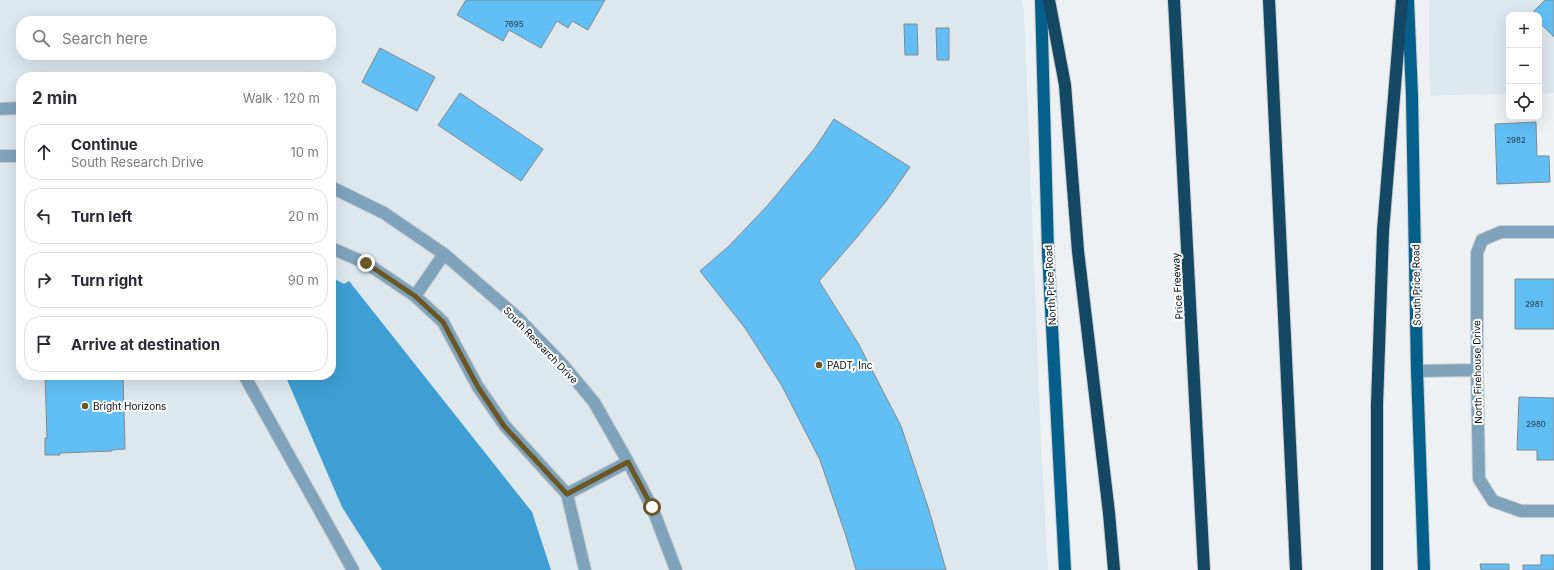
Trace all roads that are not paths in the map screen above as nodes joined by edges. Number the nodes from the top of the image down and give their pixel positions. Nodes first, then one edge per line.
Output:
1 (1041, 0) edge
2 (1049, 0) edge
3 (1174, 0) edge
4 (1269, 0) edge
5 (1402, 0) edge
6 (1408, 0) edge
7 (16, 108) edge
8 (0, 109) edge
9 (0, 156) edge
10 (16, 156) edge
11 (336, 189) edge
12 (1554, 232) edge
13 (336, 250) edge
14 (444, 254) junction
15 (415, 296) junction
16 (1477, 370) junction
17 (1417, 371) junction
18 (247, 380) edge
19 (628, 462) junction
20 (567, 494) junction
21 (1554, 510) edge
22 (349, 568) edge
23 (585, 570) edge
24 (676, 570) edge
25 (1065, 570) edge
26 (1114, 570) edge
27 (1204, 570) edge
28 (1296, 570) edge
29 (1377, 570) edge
30 (1424, 570) edge

1 - 25 main road, North Price Road
2 - 26 highway
3 - 27 highway, Price Freeway
4 - 28 highway
5 - 29 highway
6 - 17 main road, South Price Road
7 - 8 street
9 - 10 street
11 - 14 street, South Research Drive
12 - 16 street, North Firehouse Drive
13 - 15 street
14 - 15 street
14 - 19 street, South Research Drive
15 - 20 street
16 - 17 street
16 - 21 street, North Firehouse Drive
17 - 30 main road, South Price Road
18 - 22 street
19 - 20 street
19 - 24 street, South Research Drive
20 - 23 street

